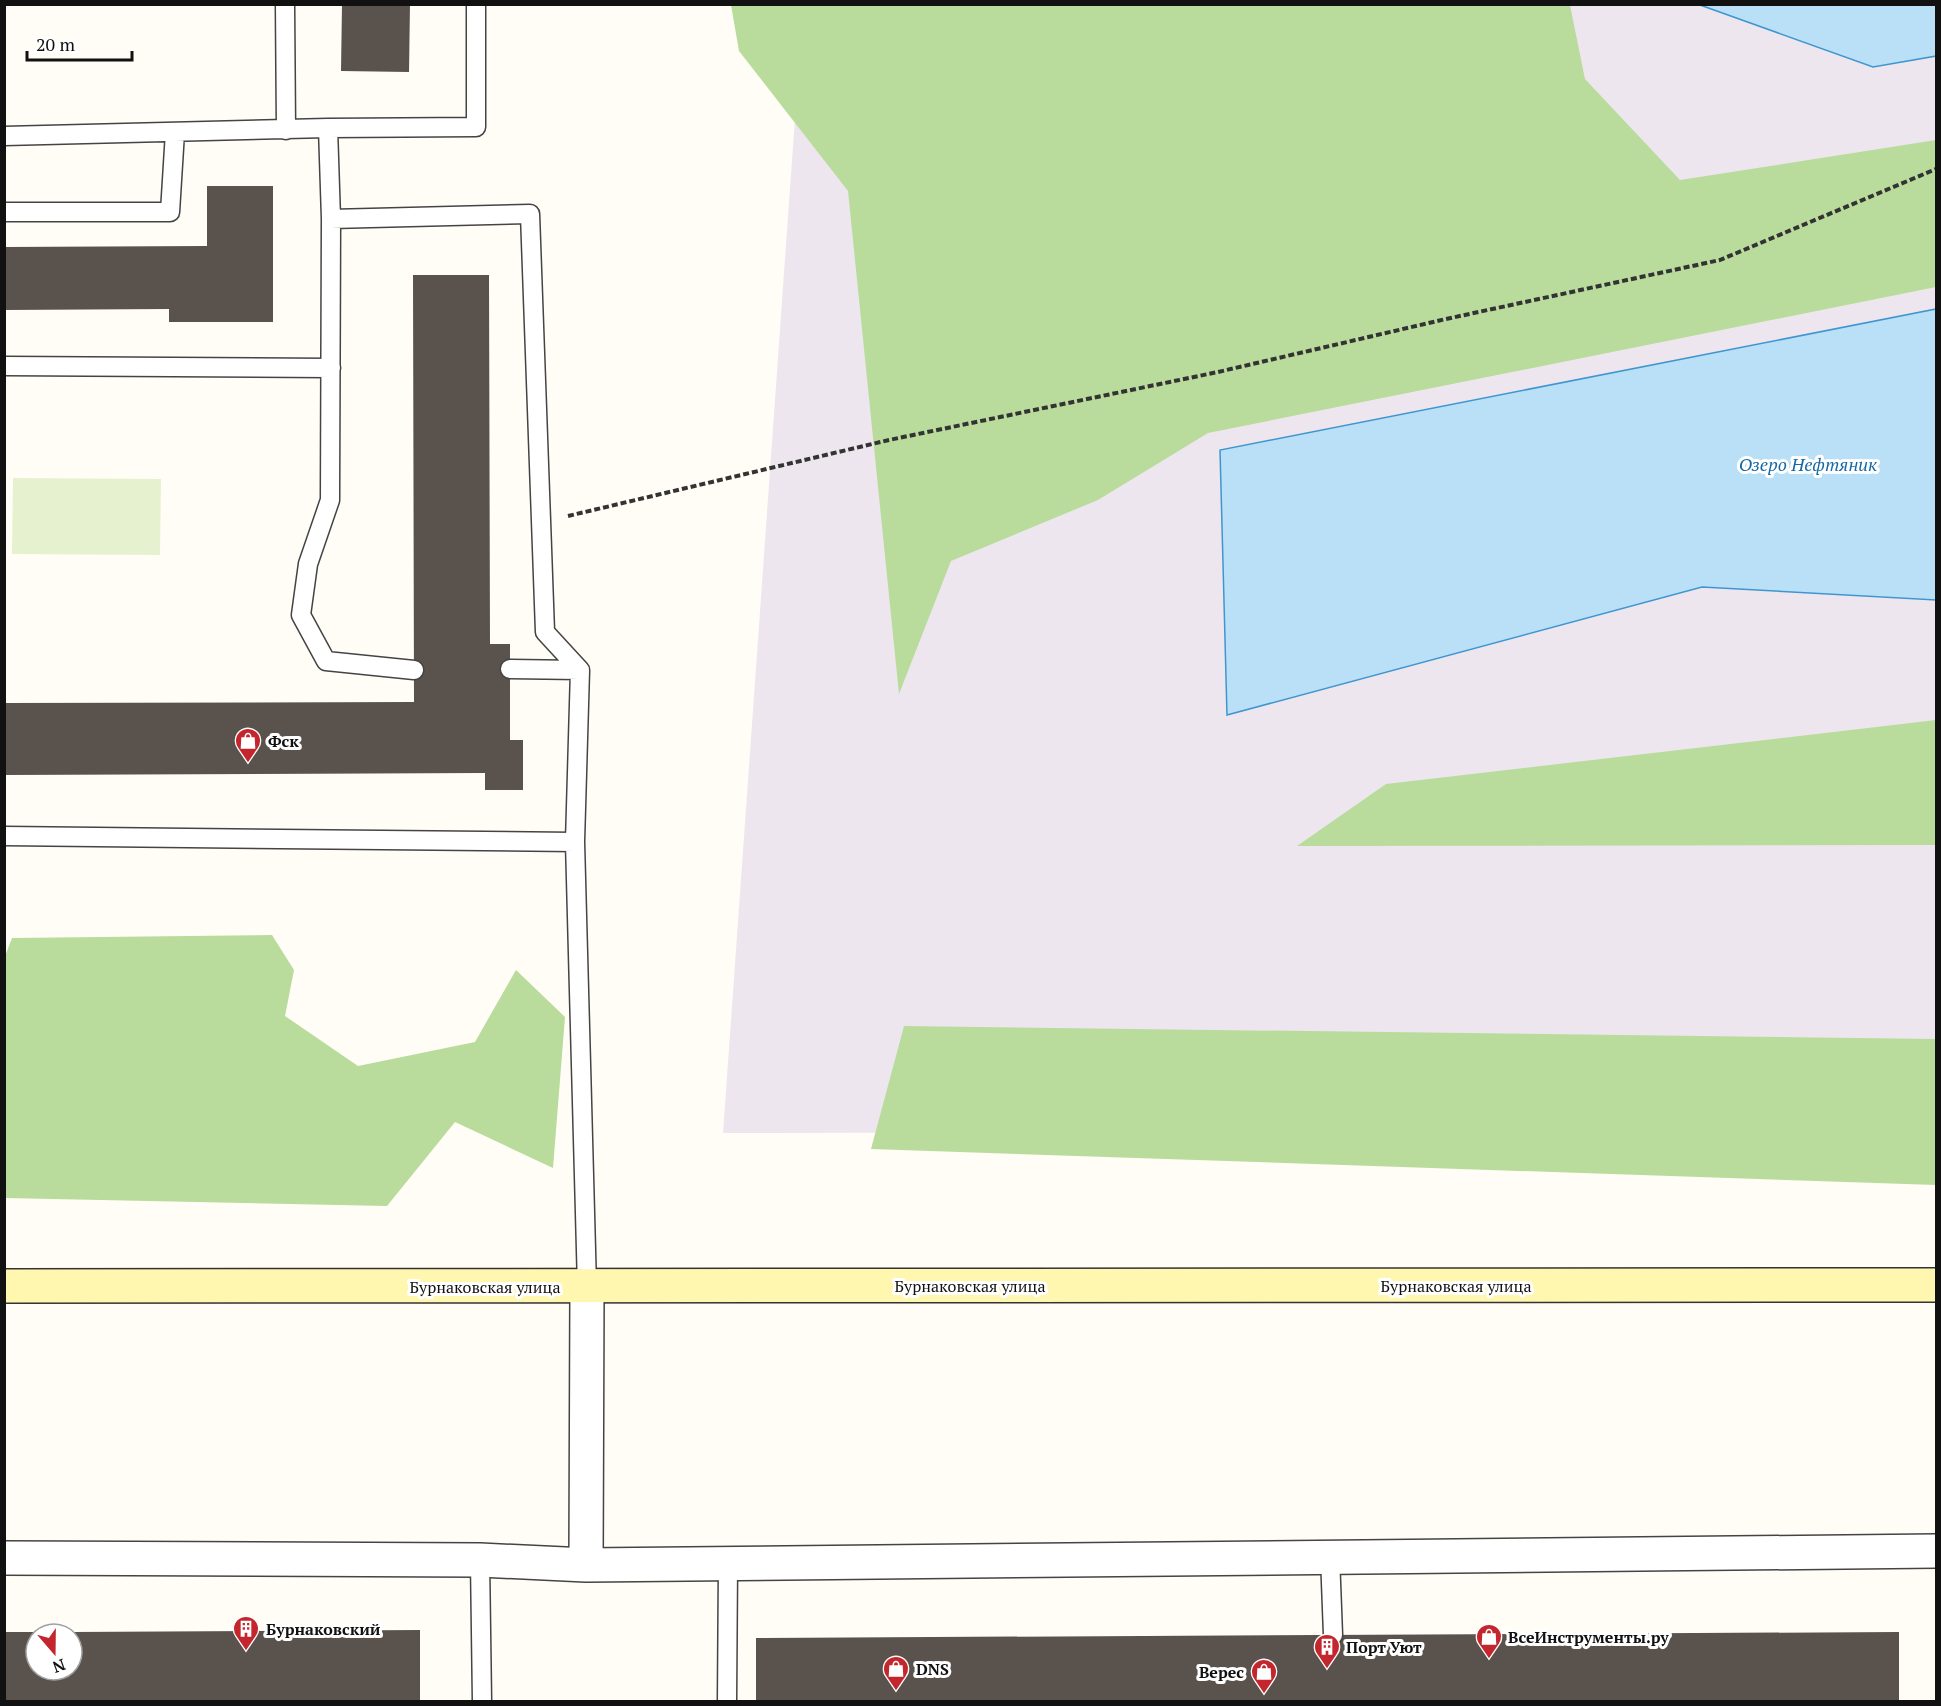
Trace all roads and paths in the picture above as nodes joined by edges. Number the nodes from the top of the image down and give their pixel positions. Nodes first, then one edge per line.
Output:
1 (285, 4) edge
2 (476, 4) edge
3 (328, 128) junction
4 (286, 130) junction
5 (176, 132) junction
6 (4, 136) edge
7 (1936, 169) edge
8 (4, 212) edge
9 (331, 219) junction
10 (4, 366) edge
11 (331, 368) junction
12 (541, 522) junction
13 (510, 669) dead end
14 (414, 670) dead end
15 (580, 670) junction
16 (4, 836) edge
17 (575, 842) junction
18 (1936, 1285) edge
19 (4, 1286) edge
20 (586, 1287) junction
21 (1936, 1551) edge
22 (1330, 1556) junction
23 (4, 1558) edge
24 (480, 1560) junction
25 (728, 1563) junction
26 (586, 1565) junction
27 (1333, 1635) dead end
28 (482, 1701) edge
29 (727, 1701) edge

1 - 4 lane
2 - 3 lane
3 - 4 lane
3 - 9 lane
4 - 5 lane
5 - 6 lane
5 - 8 lane
7 - 12 path
9 - 11 lane
9 - 12 lane
10 - 11 lane
11 - 14 lane
12 - 15 lane
13 - 15 lane
15 - 17 lane
16 - 17 lane
17 - 20 lane
18 - 20 main road, Бурнаковская улица
19 - 20 main road, Бурнаковская улица
20 - 26 street
21 - 22 street
22 - 25 street
22 - 27 lane
23 - 24 street
24 - 26 street
24 - 28 lane
25 - 26 street
25 - 29 lane

